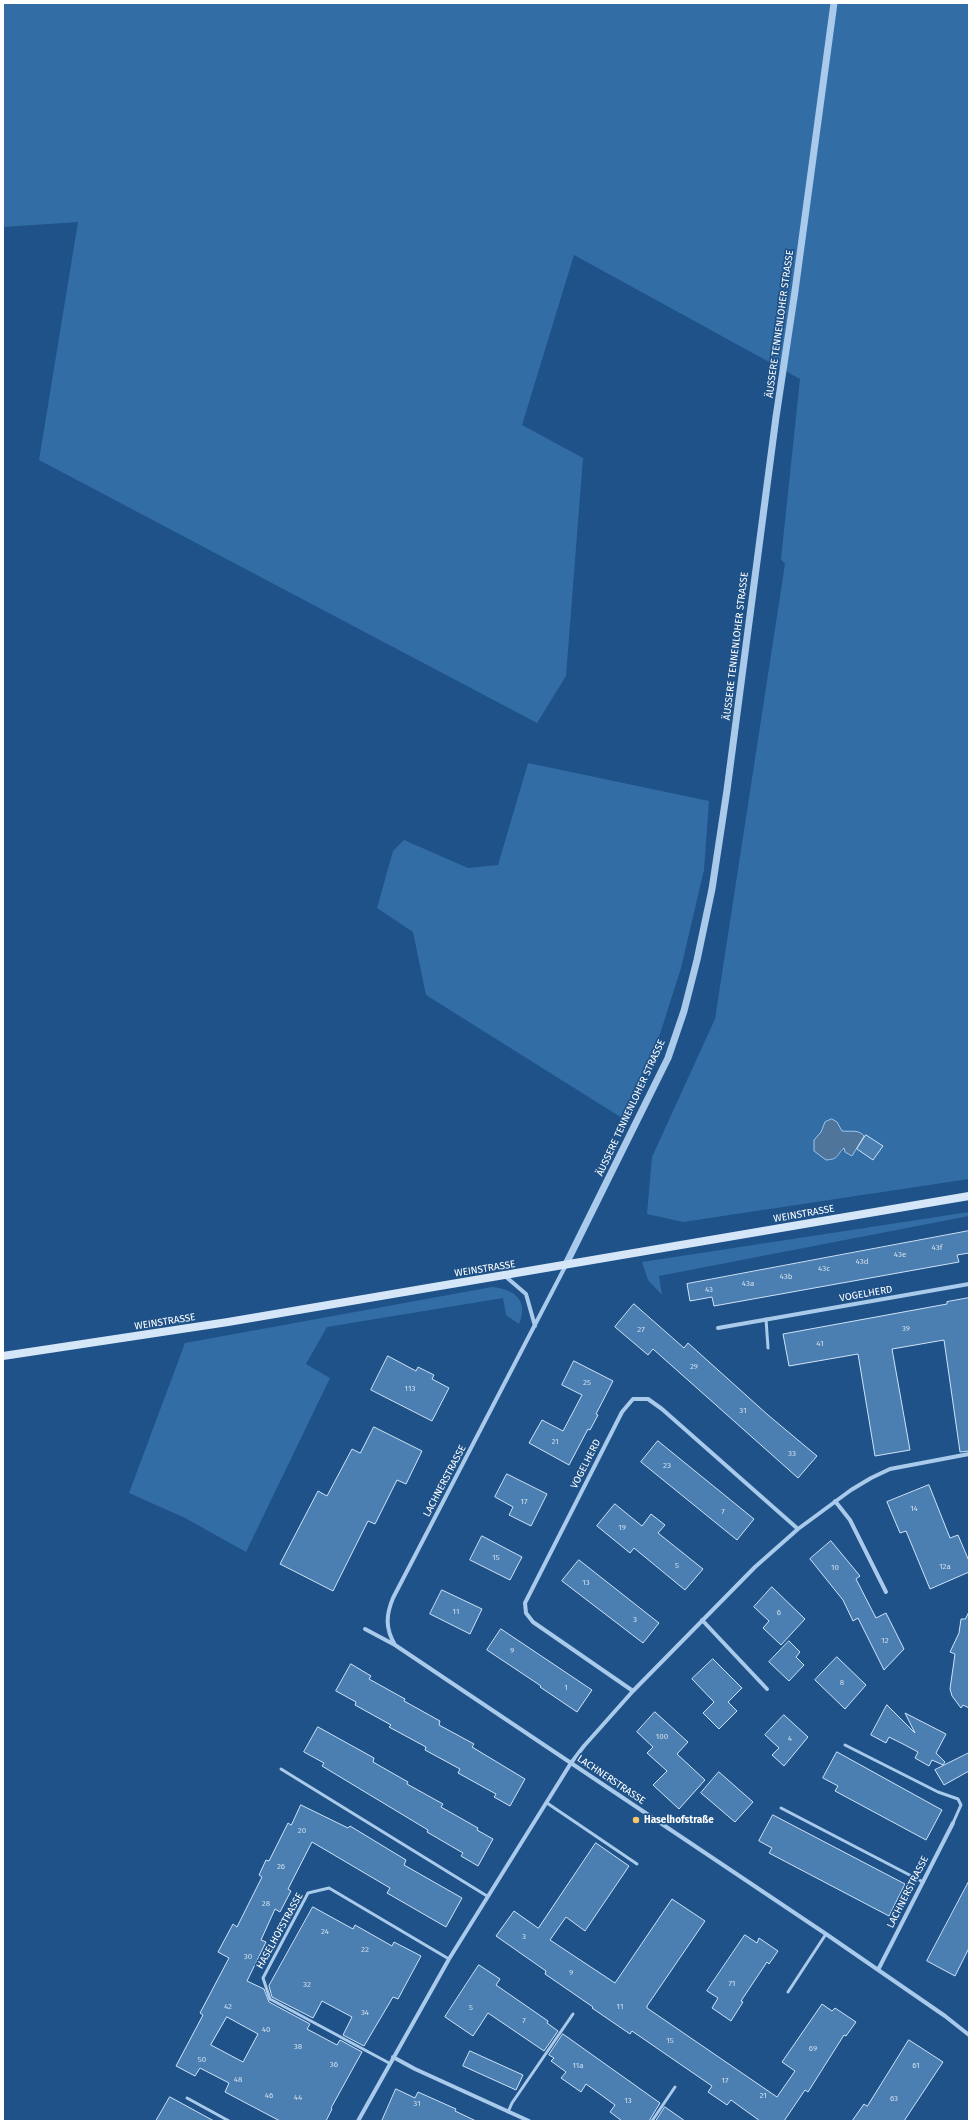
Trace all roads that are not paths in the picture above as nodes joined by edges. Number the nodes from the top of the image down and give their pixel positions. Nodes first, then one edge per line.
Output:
1 (834, 3) edge
2 (969, 1196) edge
3 (566, 1264) junction
4 (505, 1276) junction
5 (969, 1284) edge
6 (766, 1320) junction
7 (535, 1326) junction
8 (718, 1328) dead end
9 (768, 1348) dead end
10 (3, 1356) edge
11 (969, 1454) edge
12 (835, 1501) junction
13 (798, 1529) junction
14 (886, 1592) dead end
15 (702, 1620) junction
16 (365, 1629) dead end
17 (396, 1645) junction
18 (767, 1689) dead end
19 (633, 1691) junction
20 (845, 1745) dead end
21 (571, 1763) junction
22 (281, 1769) dead end
23 (547, 1803) junction
24 (781, 1808) dead end
25 (952, 1823) joint
26 (637, 1864) dead end
27 (923, 1882) junction
28 (487, 1896) junction
29 (826, 1934) junction
30 (449, 1959) junction
31 (878, 1970) junction
32 (788, 1992) dead end
33 (573, 2014) dead end
34 (969, 2035) edge
35 (393, 2057) junction
36 (389, 2063) junction
37 (675, 2087) dead end
38 (187, 2098) dead end
39 (508, 2112) junction
40 (230, 2121) edge
41 (358, 2121) edge
42 (529, 2121) edge
43 (652, 2121) edge

1 - 3 street, ÄUSSERE TENNENLOHER STRASSE
2 - 3 main road, WEINSTRASSE
3 - 4 main road, WEINSTRASSE
3 - 7 street, LACHNERSTRASSE
4 - 7 street
4 - 10 main road, WEINSTRASSE
5 - 6 street, VOGELHERD
6 - 8 street, VOGELHERD
6 - 9 lane
7 - 17 street, LACHNERSTRASSE
11 - 12 street
12 - 13 street
12 - 14 street
13 - 15 street
13 - 19 street, VOGELHERD
15 - 18 street
15 - 19 street
16 - 17 street, LACHNERSTRASSE
17 - 21 street, LACHNERSTRASSE
19 - 21 street
20 - 25 lane
21 - 23 street
21 - 29 street, LACHNERSTRASSE
22 - 28 lane
23 - 26 lane
23 - 28 street
24 - 27 lane
25 - 27 street, LACHNERSTRASSE
27 - 31 street, LACHNERSTRASSE
28 - 30 street
29 - 31 street, LACHNERSTRASSE
29 - 32 lane
30 - 35 street
30 - 36 lane, HASELHOFSTRASSE
31 - 34 street, LACHNERSTRASSE
33 - 39 lane
35 - 36 street
35 - 39 street
36 - 41 street
37 - 43 lane
38 - 40 lane
39 - 42 street

